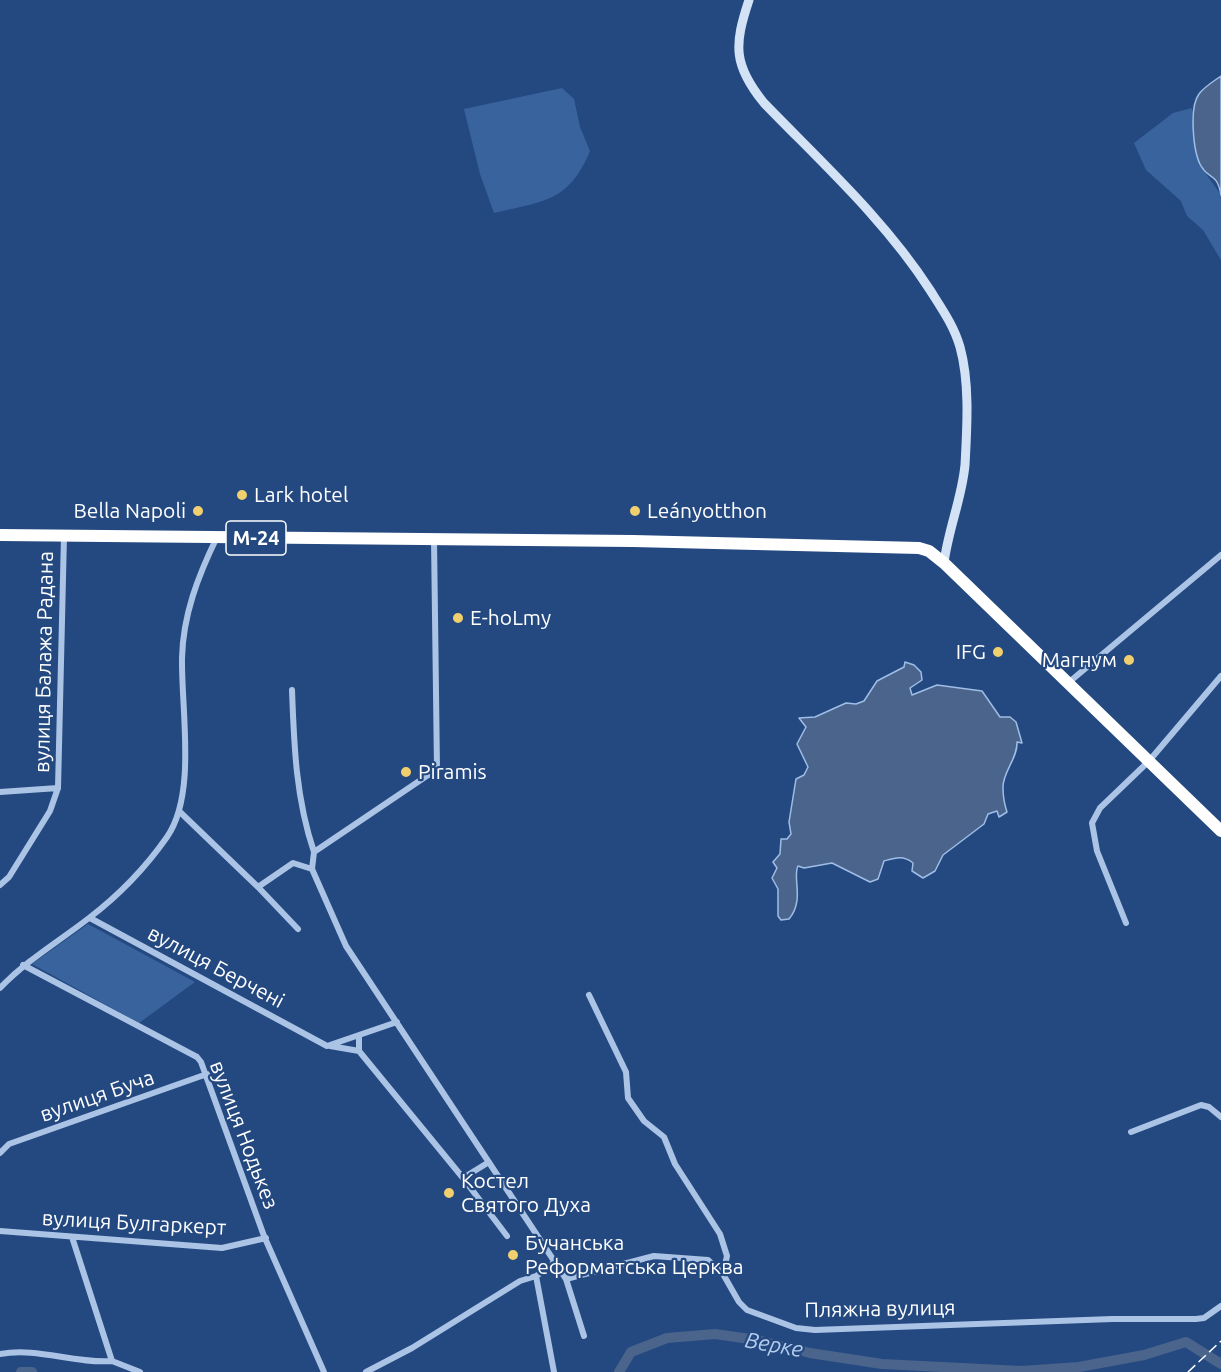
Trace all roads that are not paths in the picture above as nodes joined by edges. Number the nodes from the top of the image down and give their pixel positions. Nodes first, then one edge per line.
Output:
1 (749, 0) edge
2 (0, 535) edge
3 (64, 536) junction
4 (217, 537) junction
5 (434, 539) junction
6 (0, 547) edge
7 (1221, 555) edge
8 (944, 563) junction
9 (1221, 676) edge
10 (1068, 683) junction
11 (292, 690) dead end
12 (1149, 761) junction
13 (58, 788) junction
14 (0, 792) edge
15 (180, 812) junction
16 (1221, 831) edge
17 (314, 852) junction
18 (312, 869) junction
19 (0, 885) edge
20 (258, 887) junction
21 (90, 918) junction
22 (1126, 923) dead end
23 (298, 929) dead end
24 (22, 965) junction
25 (0, 988) edge
26 (589, 995) dead end
27 (397, 1022) junction
28 (359, 1037) junction
29 (327, 1046) junction
30 (359, 1051) junction
31 (207, 1074) junction
32 (1221, 1117) edge
33 (1131, 1132) dead end
34 (0, 1153) edge
35 (489, 1162) junction
36 (463, 1178) junction
37 (0, 1231) edge
38 (507, 1236) dead end
39 (72, 1237) junction
40 (266, 1238) junction
41 (554, 1259) junction
42 (723, 1274) junction
43 (536, 1276) junction
44 (566, 1279) junction
45 (1221, 1306) edge
46 (584, 1336) dead end
47 (0, 1354) edge
48 (112, 1361) junction
49 (140, 1372) edge
50 (324, 1372) edge
51 (366, 1372) edge
52 (554, 1372) edge

1 - 8 street
2 - 3 highway, М-24
2 - 6 street
3 - 4 highway, М-24
3 - 13 street, вулиця Балажа Радана
4 - 5 highway, М-24
4 - 15 street
5 - 8 highway, М-24
5 - 17 street
7 - 10 street
8 - 10 highway, М-24
9 - 12 street
10 - 12 highway, М-24
11 - 17 street
12 - 16 highway, М-24
12 - 22 street
13 - 14 street, вулиця Балажа Радана
13 - 19 street, вулиця Балажа Радана
15 - 20 street
15 - 21 street
17 - 18 street
18 - 20 street
18 - 27 street
20 - 23 street
21 - 24 street
21 - 29 street, вулиця Берчені
24 - 25 street
24 - 31 street, вулиця Нодькез
26 - 42 street
27 - 28 street
27 - 35 street
28 - 29 street
28 - 30 street
29 - 30 street, вулиця Берчені
30 - 36 street
31 - 34 street, вулиця Буча
31 - 40 street, вулиця Нодькез
32 - 33 street
35 - 36 street
35 - 41 street
36 - 38 street
37 - 39 street, вулиця Булгаркерт
39 - 40 street, вулиця Булгаркерт
39 - 48 street
40 - 50 street, вулиця Нодькез
41 - 43 street
41 - 44 street
42 - 44 street, Пляжна вулиця
42 - 45 street, Пляжна вулиця
43 - 51 street
43 - 52 street
44 - 46 street
47 - 48 street
48 - 49 street

